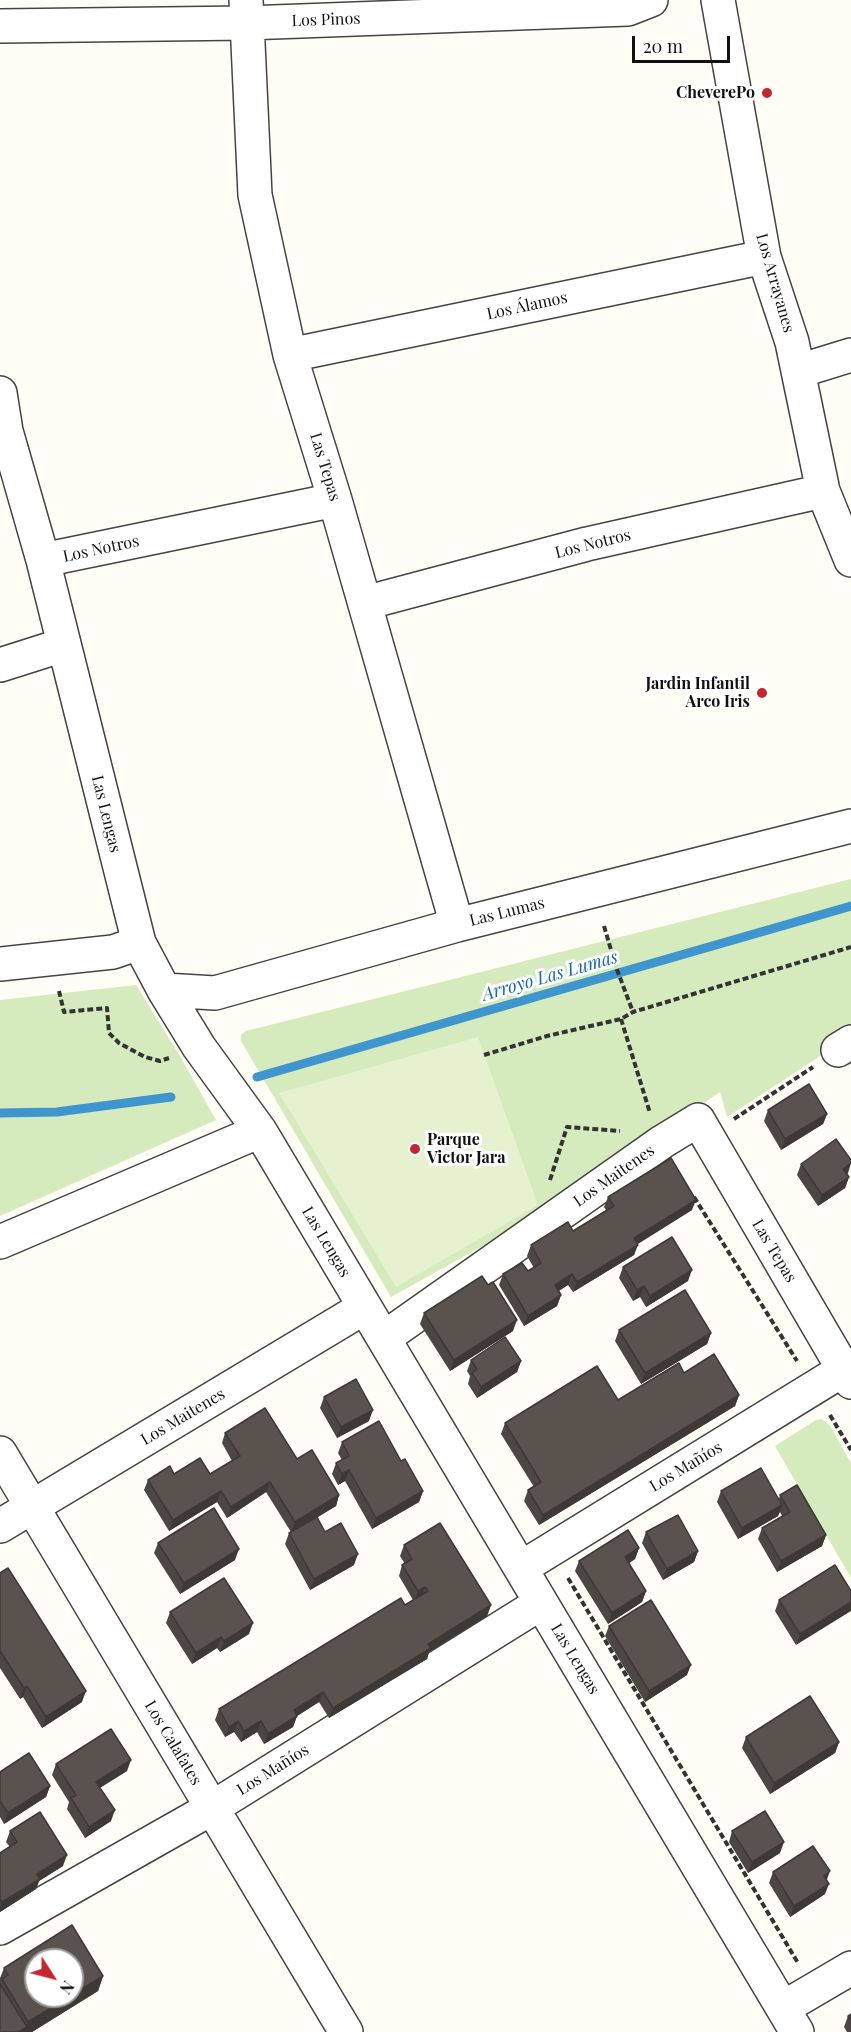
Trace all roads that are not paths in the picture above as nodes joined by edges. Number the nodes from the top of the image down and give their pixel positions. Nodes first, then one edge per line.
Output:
1 (651, 0) edge
2 (718, 0) edge
3 (246, 12) edge
4 (0, 26) edge
5 (764, 257) junction
6 (290, 355) junction
7 (851, 355) edge
8 (799, 371) junction
9 (0, 393) edge
10 (823, 491) junction
11 (335, 500) junction
12 (43, 560) junction
13 (851, 560) edge
14 (365, 603) junction
15 (63, 645) junction
16 (0, 665) edge
17 (851, 826) edge
18 (457, 925) junction
19 (139, 943) junction
20 (0, 964) edge
21 (164, 990) junction
22 (702, 1128) joint
23 (260, 1131) junction
24 (0, 1242) edge
25 (365, 1307) junction
26 (384, 1338) junction
27 (849, 1372) edge
28 (0, 1453) edge
29 (32, 1507) junction
30 (0, 1526) edge
31 (521, 1568) junction
32 (541, 1602) junction
33 (212, 1808) junction
34 (0, 1928) edge
35 (851, 1968) edge
36 (790, 2020) edge
37 (346, 2032) edge

1 - 3 street, Los Pinos
2 - 5 street, Los Arrayanes
3 - 4 street, Los Pinos
3 - 6 street, Las Tepas
5 - 6 street, Los Álamos
5 - 8 street, Los Arrayanes
6 - 11 street, Las Tepas
7 - 8 street
8 - 10 street, Los Arrayanes
9 - 12 street, Las Lengas
10 - 13 street, Los Arrayanes
10 - 14 street, Los Notros
11 - 12 street, Los Notros
11 - 14 street, Las Tepas
12 - 15 street, Las Lengas
14 - 18 street, Las Tepas
15 - 16 street
15 - 19 street, Las Lengas
17 - 18 street, Las Lumas
18 - 21 street, Las Lumas
19 - 20 street
19 - 21 street, Las Lengas
21 - 23 street, Las Lengas
22 - 26 street, Los Maitenes
22 - 27 street, Las Tepas
23 - 24 street
23 - 25 street, Las Lengas
25 - 26 street, Las Lengas
25 - 29 street, Los Maitenes
26 - 31 street, Las Lengas
27 - 31 street, Los Mañíos
28 - 29 street, Los Calafates
29 - 30 street, Los Maitenes
29 - 33 street, Los Calafates
31 - 32 street, Las Lengas
32 - 33 street, Los Mañíos
32 - 36 street, Las Lengas
33 - 34 street, Los Mañíos
33 - 37 street, Los Calafates
35 - 36 street

